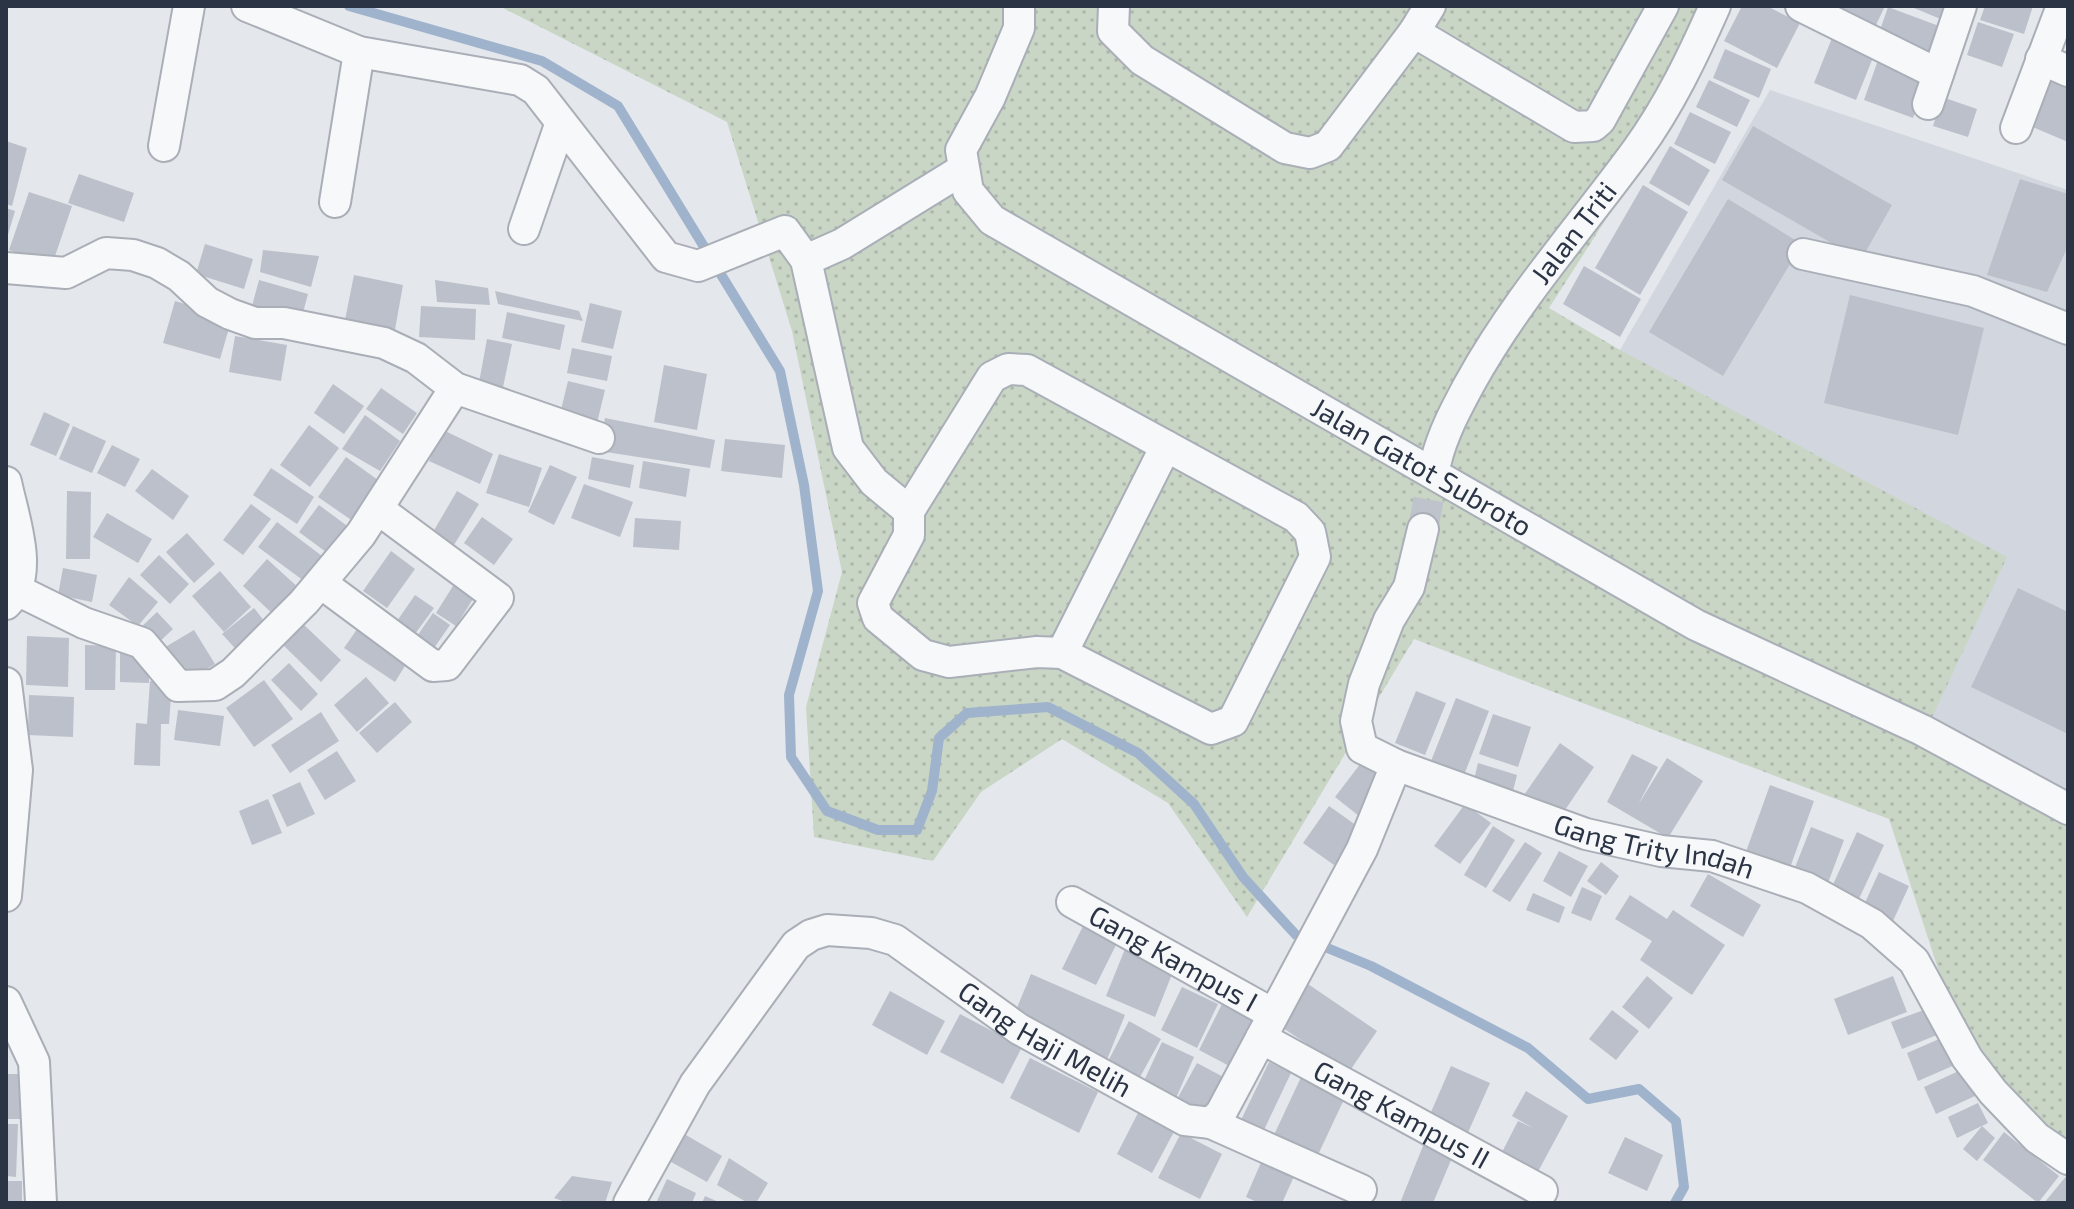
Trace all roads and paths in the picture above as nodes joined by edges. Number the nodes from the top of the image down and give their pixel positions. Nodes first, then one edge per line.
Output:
1 (189, 6) edge
2 (247, 6) edge
3 (1019, 6) edge
4 (1114, 6) edge
5 (1430, 6) edge
6 (1663, 6) edge
7 (1715, 6) edge
8 (1803, 6) edge
9 (1961, 6) edge
10 (2062, 6) edge
11 (1414, 32) junction
12 (359, 52) junction
13 (2054, 65) edge
14 (1938, 74) junction
15 (1928, 104) dead end
16 (560, 125) junction
17 (2016, 128) dead end
18 (164, 146) dead end
19 (962, 170) junction
20 (335, 202) dead end
21 (524, 229) dead end
22 (1803, 254) dead end
23 (806, 260) junction
24 (6, 268) edge
25 (2068, 329) edge
26 (455, 388) junction
27 (599, 438) dead end
28 (1166, 446) junction
29 (1436, 461) tunnel mouth
30 (6, 482) edge
31 (378, 509) junction
32 (909, 511) junction
33 (1423, 529) tunnel mouth
34 (321, 583) junction
35 (12, 597) edge
36 (1062, 653) junction
37 (6, 683) edge
38 (1396, 765) junction
39 (2068, 809) edge
40 (6, 896) edge
41 (1072, 902) dead end
42 (6, 1002) edge
43 (1267, 1026) junction
44 (1211, 1123) junction
45 (2068, 1159) edge
46 (1361, 1190) dead end
47 (1542, 1191) dead end
48 (41, 1203) edge
49 (629, 1203) edge

1 - 18 street
2 - 12 street
3 - 19 street
4 - 11 street
5 - 11 street
6 - 11 street
7 - 29 street, Jalan Triti
8 - 14 street
9 - 14 street
10 - 13 street
12 - 16 street
12 - 20 street
13 - 17 street
14 - 15 street
16 - 21 street
16 - 23 street
19 - 23 street
19 - 39 street, Jalan Gatot Subroto
22 - 25 street
23 - 32 street
24 - 26 street
26 - 27 street
26 - 31 street
28 - 32 street
28 - 36 street
28 - 36 street
30 - 35 street
31 - 34 street
31 - 34 street
32 - 36 street
33 - 38 street, Gang Trity Indah
34 - 35 street
37 - 40 street
38 - 43 street
38 - 45 street, Gang Trity Indah
41 - 43 street, Gang Kampus I
42 - 48 street
43 - 44 street
43 - 47 street, Gang Kampus II
44 - 46 street
44 - 49 street, Gang Haji Melih

